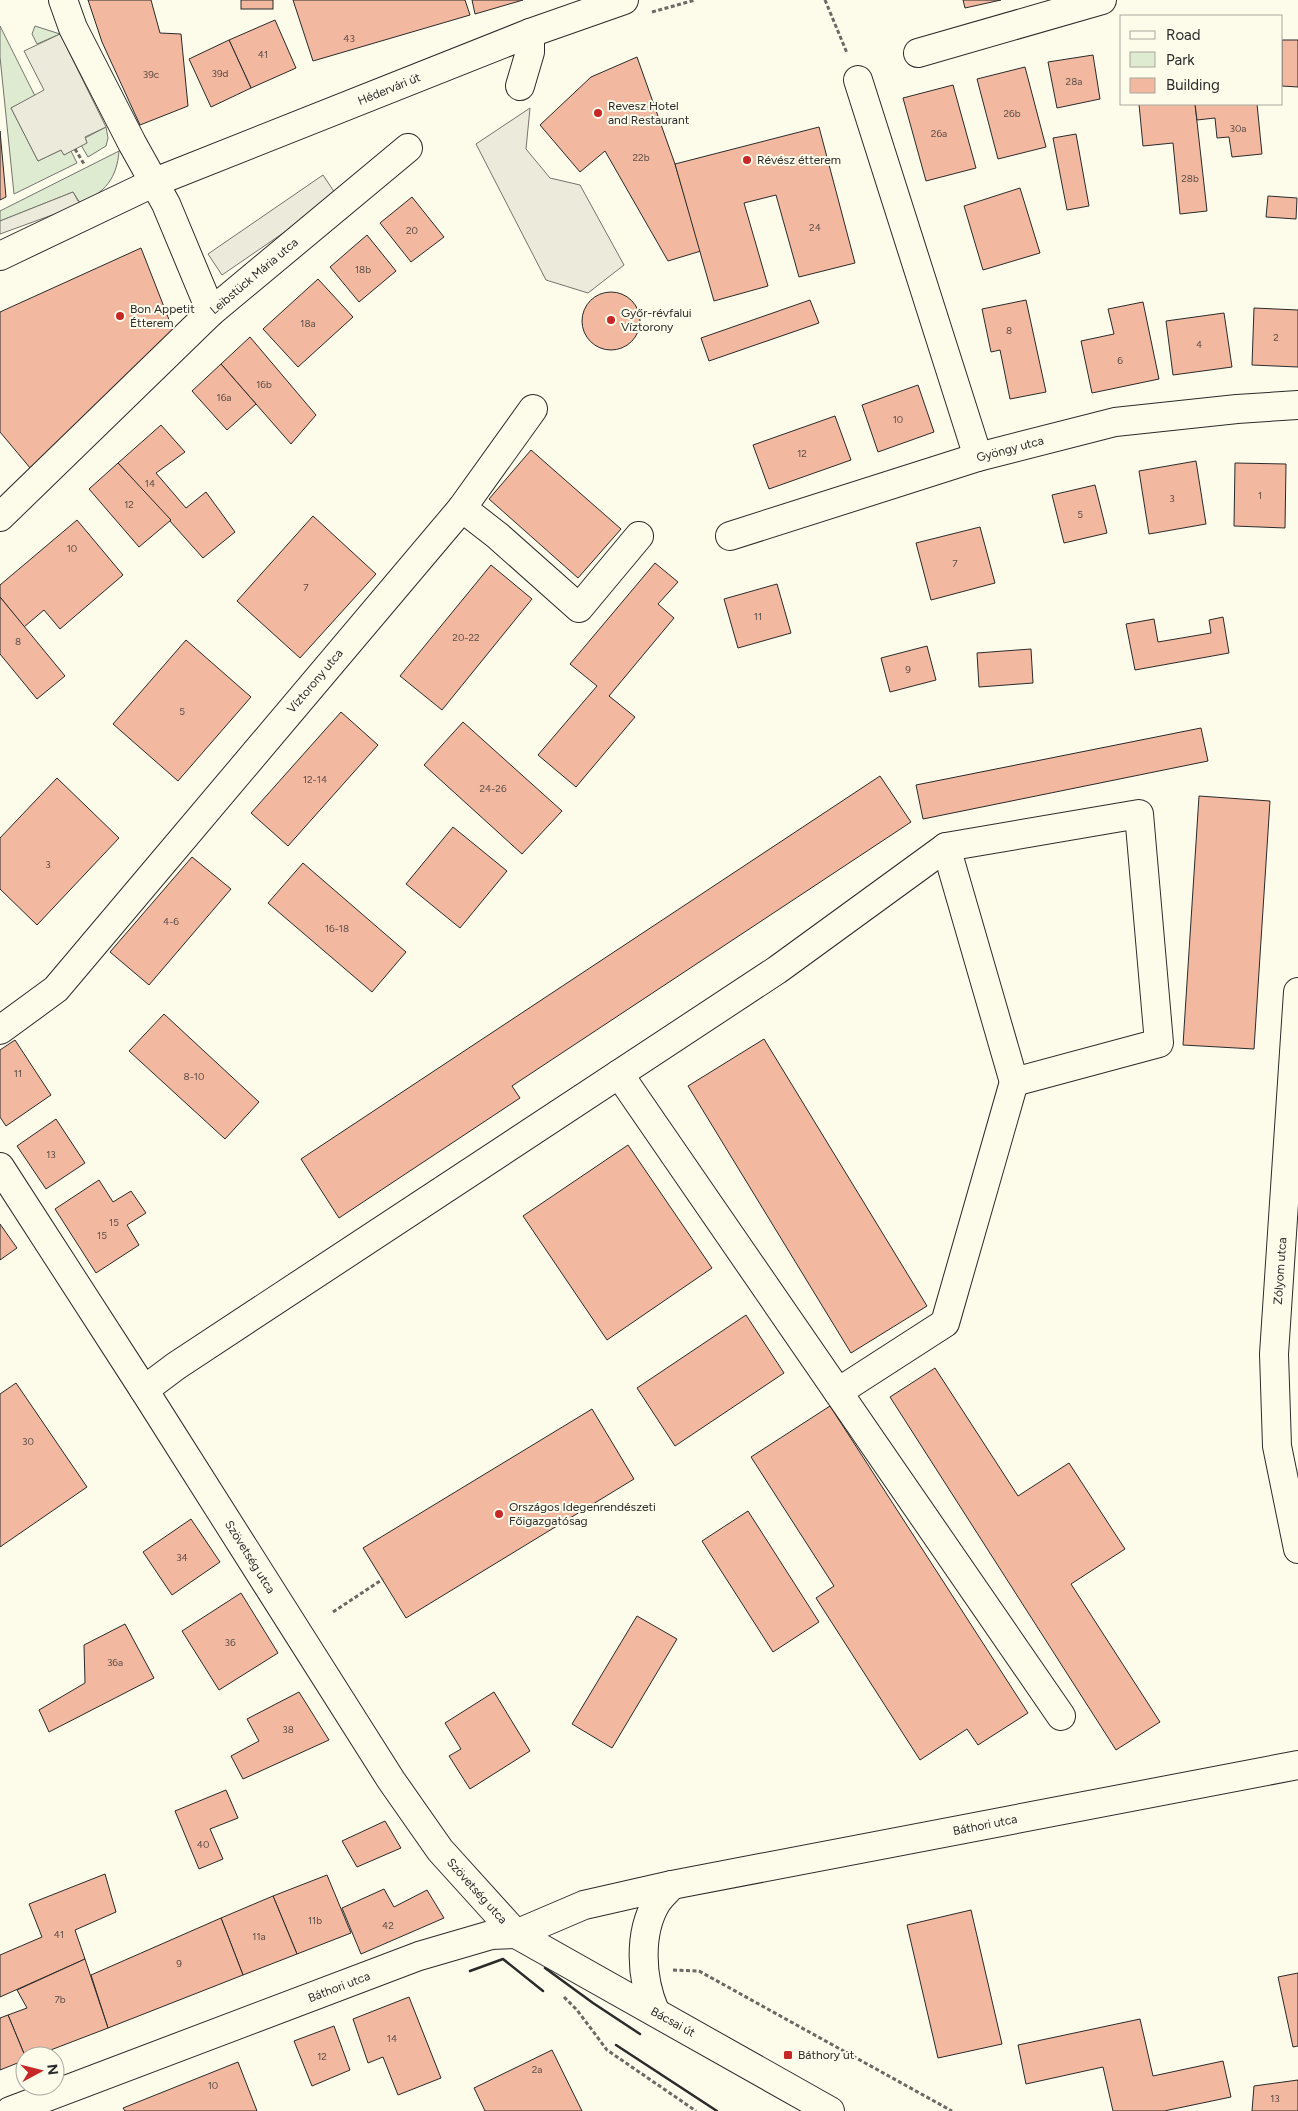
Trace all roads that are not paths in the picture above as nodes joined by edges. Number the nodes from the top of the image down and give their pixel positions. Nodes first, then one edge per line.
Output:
1 (63, 0) edge
2 (624, 0) edge
3 (1102, 0) edge
4 (530, 33) junction
5 (918, 53) dead end
6 (858, 80) road end
7 (520, 86) dead end
8 (408, 148) dead end
9 (155, 182) junction
10 (0, 256) edge
11 (211, 312) junction
12 (1298, 405) edge
13 (533, 409) dead end
14 (978, 457) junction
15 (462, 508) junction
16 (0, 517) edge
17 (639, 536) dead end
18 (730, 536) dead end
19 (946, 847) junction
20 (1298, 992) edge
21 (0, 1030) edge
22 (619, 1074) junction
23 (1014, 1082) junction
24 (0, 1167) edge
25 (144, 1390) junction
26 (838, 1392) junction
27 (1298, 1549) edge
28 (1061, 1716) dead end
29 (1298, 1766) edge
30 (672, 1885) junction
31 (516, 1934) junction
32 (655, 2011) junction
33 (10, 2111) edge
34 (830, 2111) edge

1 - 9 street
2 - 4 street, Hédervári út
3 - 5 street
4 - 7 street
4 - 9 street, Hédervári út
6 - 14 street
8 - 11 street, Leibstück Mária utca
9 - 10 street, Hédervári út
9 - 11 street
11 - 16 street, Leibstück Mária utca
12 - 14 street, Gyöngy utca
13 - 15 street, Víztorony utca
14 - 18 street, Gyöngy utca
15 - 17 street
15 - 21 street, Víztorony utca
19 - 22 street
19 - 23 street
19 - 23 street
20 - 27 street, Zólyom utca
22 - 25 street
22 - 26 street
23 - 26 street
24 - 25 street, Szövetség utca
25 - 31 street, Szövetség utca
26 - 28 street
29 - 30 street, Báthori utca
30 - 31 street, Báthori utca
30 - 32 street
31 - 32 street, Bácsai út
31 - 33 street, Báthori utca
32 - 34 street, Bácsai út

